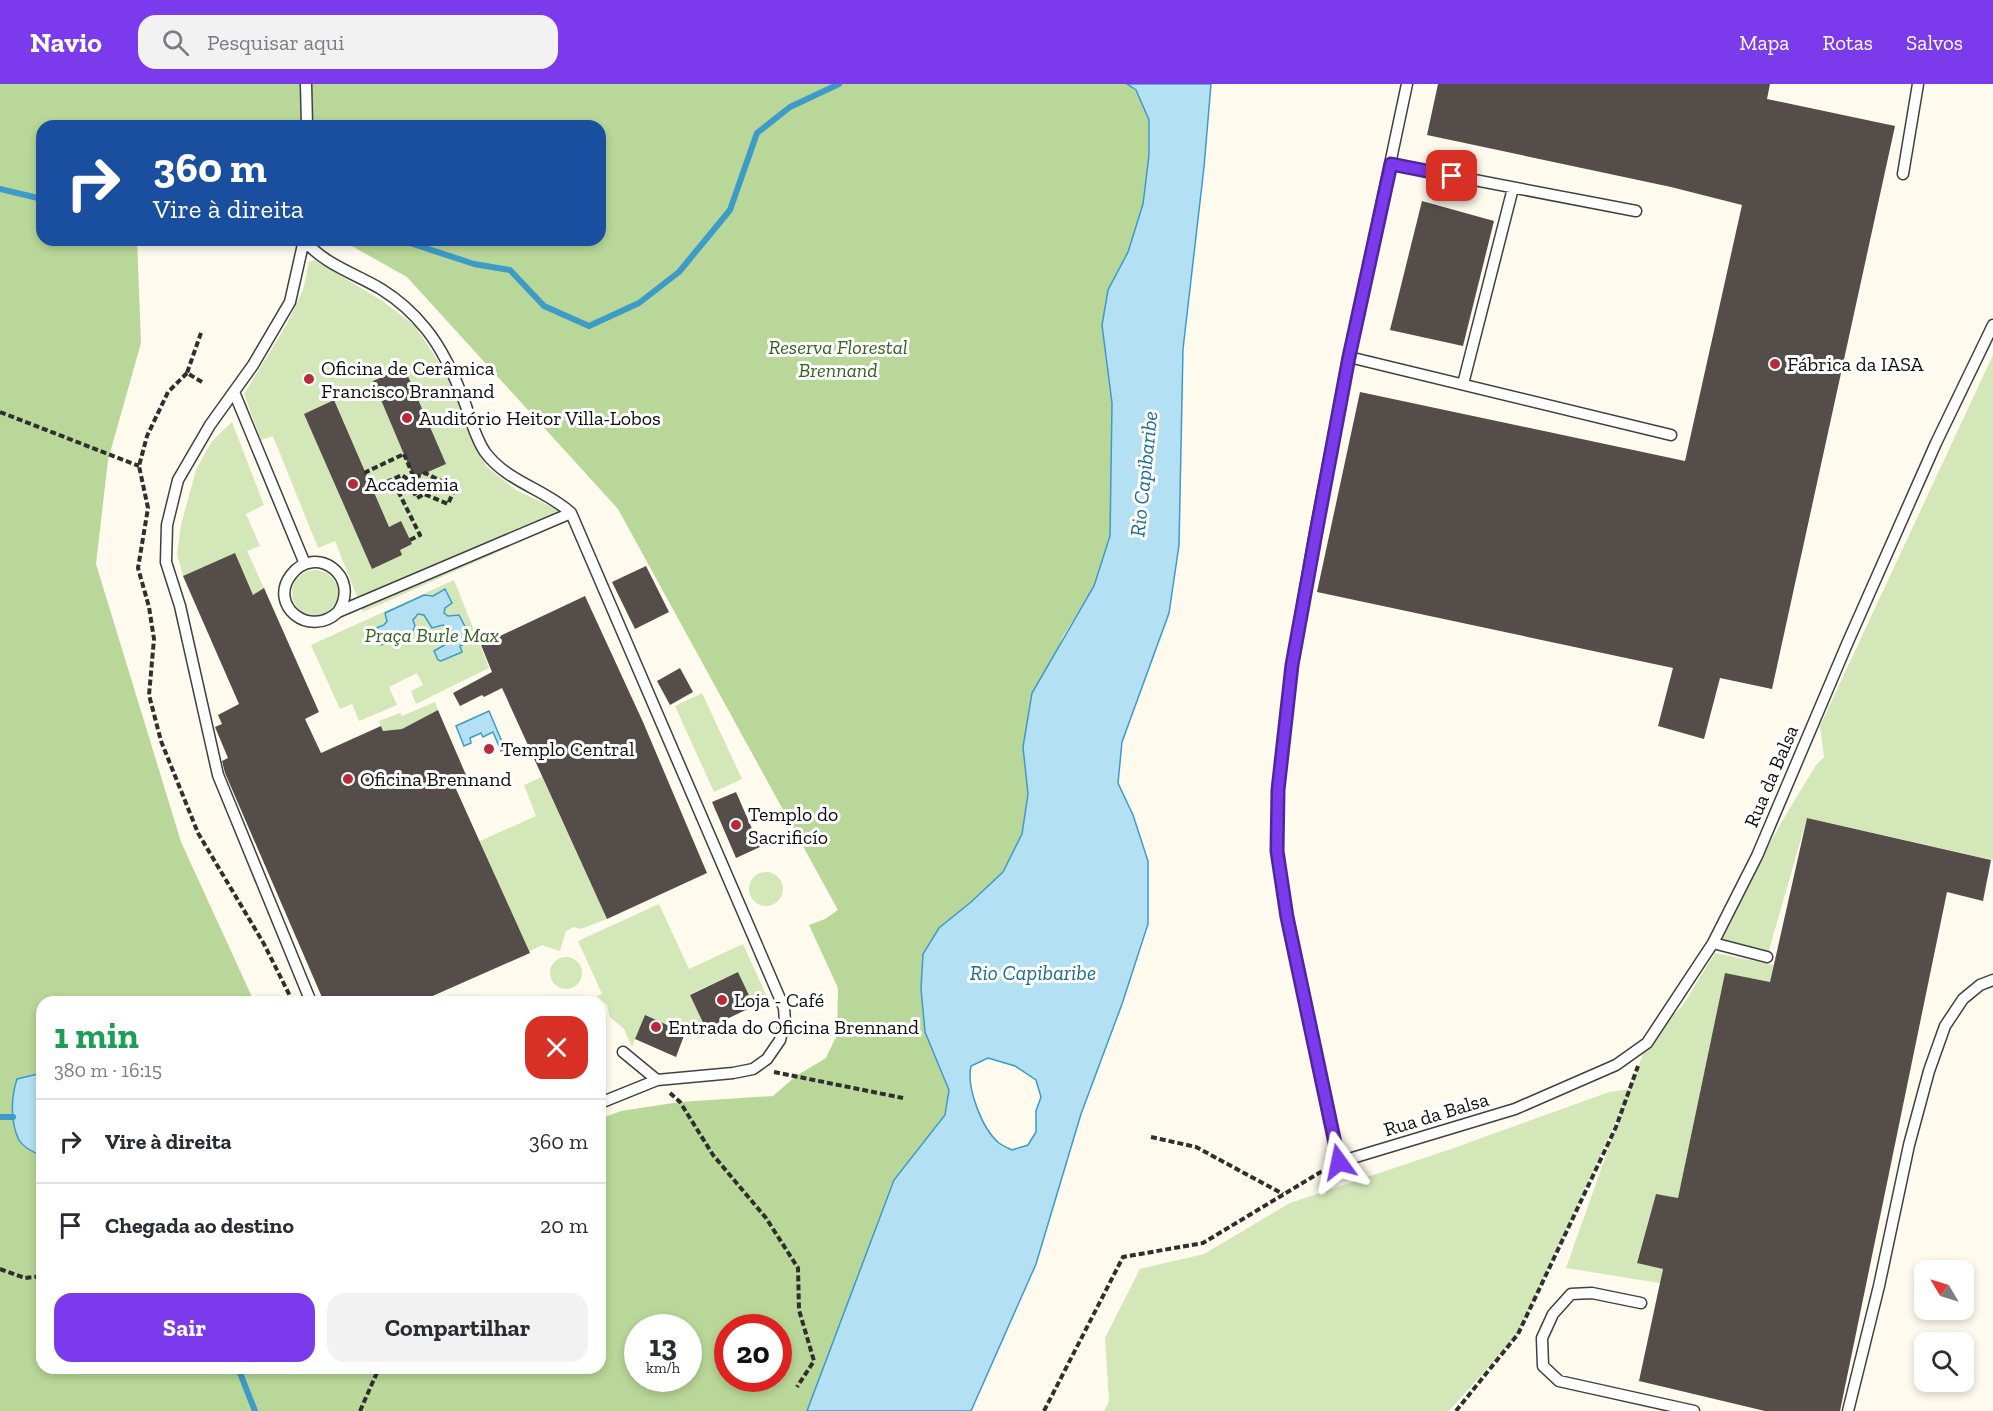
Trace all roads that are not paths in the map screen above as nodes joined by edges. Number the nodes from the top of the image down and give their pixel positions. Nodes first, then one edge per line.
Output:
1 (306, 84) edge
2 (1407, 84) edge
3 (1918, 84) edge
4 (307, 120) edge
5 (1391, 164) junction
6 (1903, 174) dead end
7 (1513, 188) junction
8 (1636, 211) dead end
9 (303, 246) edge
10 (309, 246) edge
11 (1993, 325) edge
12 (1349, 357) junction
13 (1463, 384) junction
14 (234, 392) junction
15 (1671, 435) dead end
16 (571, 513) junction
17 (304, 564) junction
18 (338, 612) junction
19 (1713, 943) junction
20 (1767, 957) dead end
21 (1993, 980) edge
22 (309, 996) edge
23 (623, 1052) dead end
24 (657, 1080) junction
25 (606, 1100) edge
26 (1641, 1303) dead end
27 (1694, 1411) edge
28 (1848, 1411) edge

1 - 4 lane
2 - 5 lane
3 - 6 lane
5 - 7 lane
5 - 12 lane
7 - 8 lane
7 - 13 lane
9 - 14 lane
10 - 16 lane
11 - 19 lane, Rua da Balsa
12 - 13 lane
12 - 19 lane, Rua da Balsa
13 - 15 lane
14 - 17 lane
14 - 22 lane
16 - 18 lane
16 - 24 lane
17 - 18 lane
17 - 18 lane
19 - 20 lane
21 - 28 lane
23 - 24 lane
24 - 25 lane
26 - 27 lane

